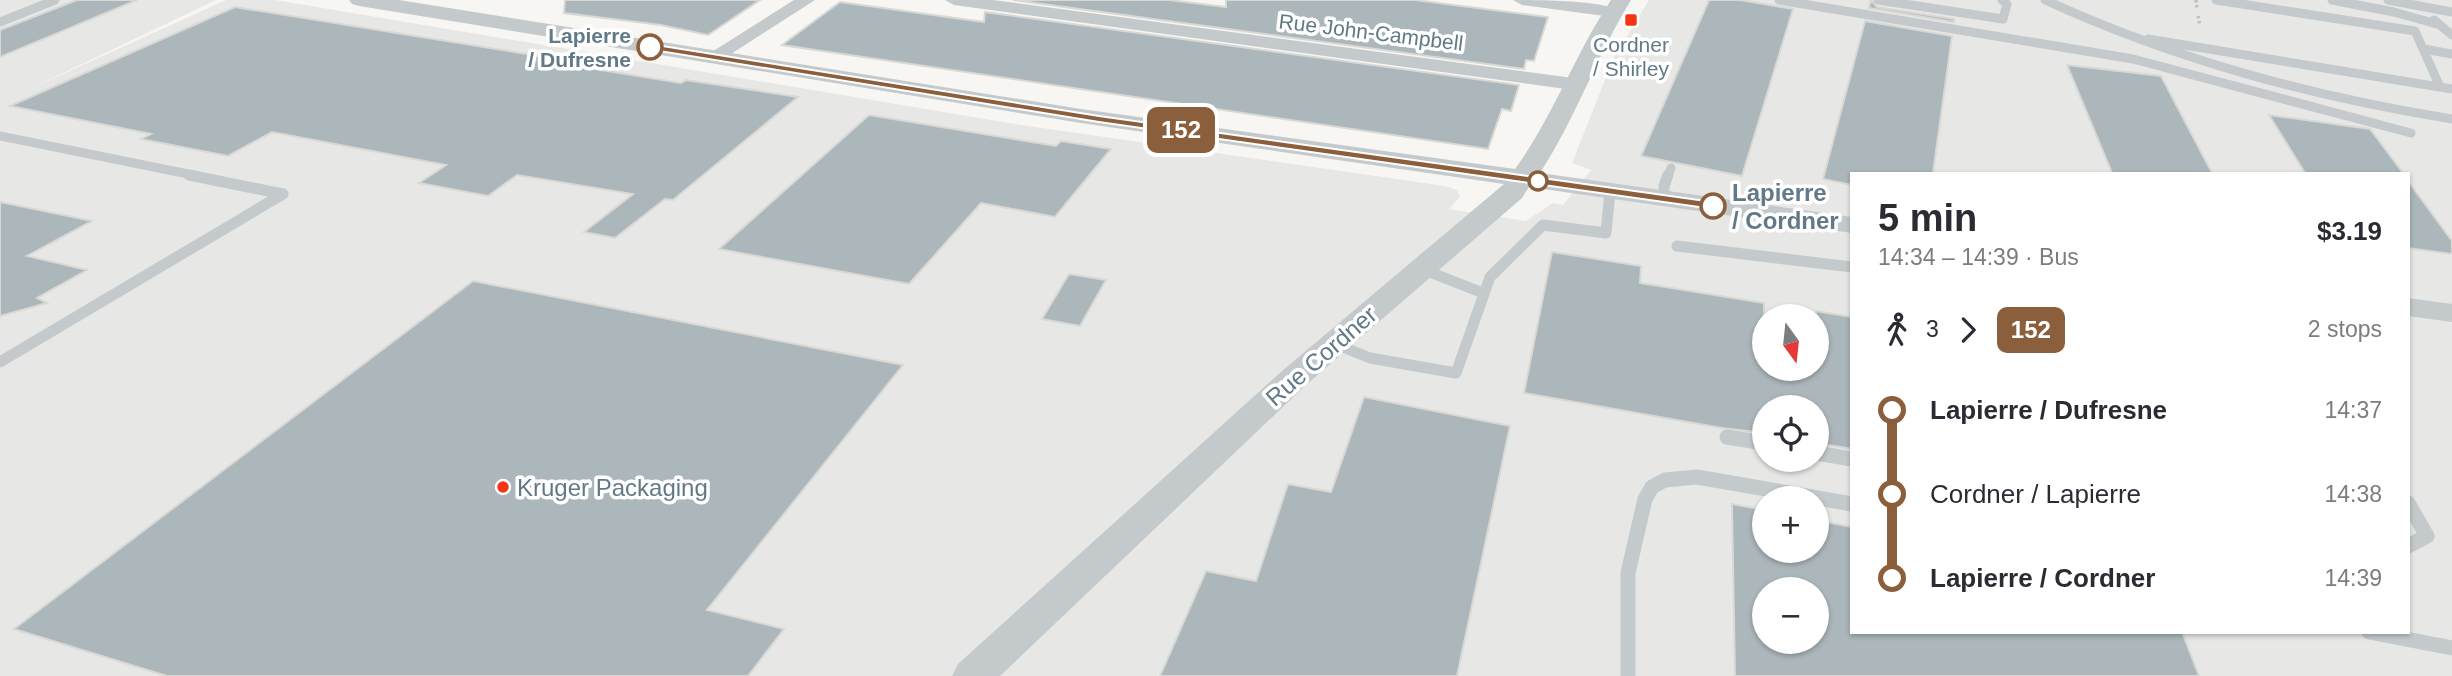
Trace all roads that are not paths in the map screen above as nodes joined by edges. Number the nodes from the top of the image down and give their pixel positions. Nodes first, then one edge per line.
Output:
1 (55, 0) edge
2 (359, 0) edge
3 (806, 0) edge
4 (954, 0) edge
5 (1522, 0) edge
6 (1779, 0) edge
7 (1878, 0) edge
8 (2002, 0) edge
9 (2045, 0) edge
10 (2216, 0) edge
11 (2332, 0) edge
12 (2388, 0) edge
13 (2409, 0) edge
14 (2435, 0) edge
15 (994, 3) edge
16 (1617, 6) edge
17 (2418, 8) junction
18 (2451, 12) edge
19 (0, 22) edge
20 (2440, 25) junction
21 (2452, 34) edge
22 (2129, 37) junction
23 (2424, 49) junction
24 (2452, 54) edge
25 (713, 57) junction
26 (1573, 84) junction
27 (2440, 87) junction
28 (2452, 89) edge
29 (2452, 118) edge
30 (2411, 132) dead end
31 (0, 136) edge
32 (1671, 168) dead end
33 (1523, 179) junction
34 (1610, 191) junction
35 (1664, 199) junction
36 (1850, 225) edge
37 (1677, 246) dead end
38 (1850, 267) edge
39 (1422, 269) junction
40 (1483, 293) junction
41 (2410, 306) edge
42 (2452, 313) edge
43 (1333, 343) junction
44 (0, 362) edge
45 (1727, 437) dead end
46 (1752, 441) edge
47 (1829, 455) edge
48 (1850, 459) edge
49 (1850, 504) edge
50 (2410, 506) edge
51 (2410, 545) edge
52 (2379, 634) edge
53 (2452, 648) edge
54 (974, 676) edge
55 (1628, 676) edge

1 - 19 lane
2 - 25 street
3 - 25 street
4 - 15 street, Rue John-Campbell
5 - 16 street
6 - 30 lane
7 - 8 lane
9 - 22 lane
10 - 23 lane
11 - 20 lane
12 - 17 lane
13 - 17 lane
14 - 18 lane
15 - 26 street, Rue John-Campbell
16 - 26 street, Rue Cordner
17 - 18 lane
17 - 20 lane
20 - 21 lane
22 - 27 lane
22 - 29 lane
23 - 24 lane
23 - 27 lane
25 - 33 street
26 - 33 street, Rue Cordner
27 - 28 lane
31 - 44 lane
32 - 35 lane
33 - 34 street
33 - 39 street, Rue Cordner
34 - 35 street
34 - 40 lane
35 - 36 street
37 - 38 lane
39 - 40 lane
39 - 43 street, Rue Cordner
40 - 43 lane
41 - 42 street
43 - 54 street, Rue Cordner
45 - 46 lane
47 - 48 lane
49 - 55 lane
50 - 51 lane
52 - 53 lane

